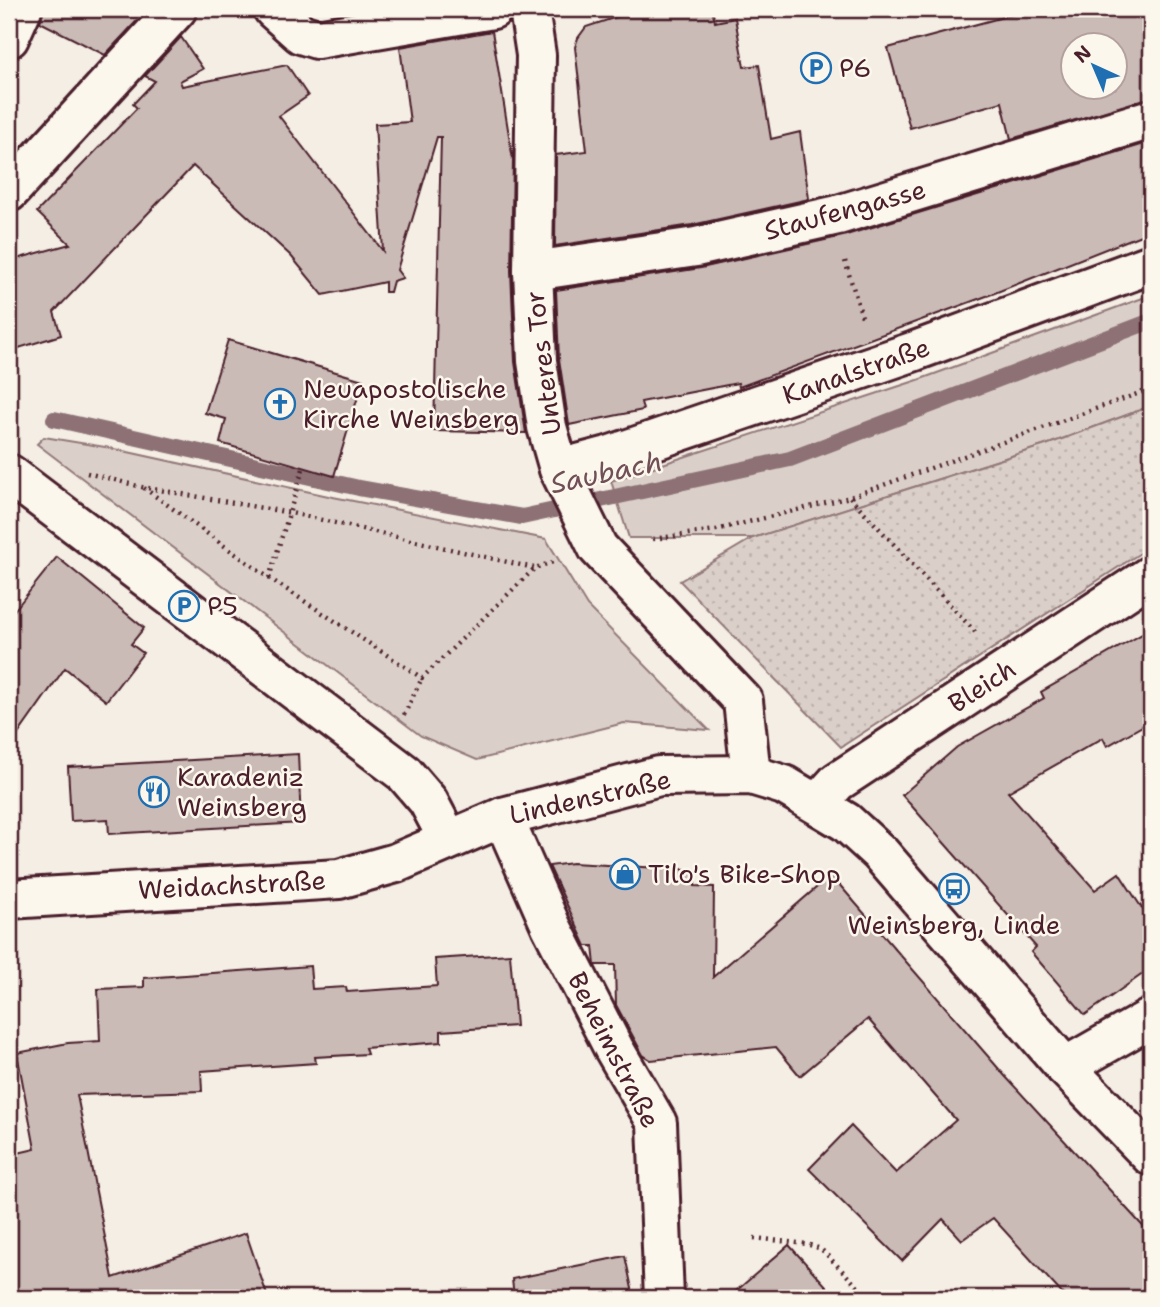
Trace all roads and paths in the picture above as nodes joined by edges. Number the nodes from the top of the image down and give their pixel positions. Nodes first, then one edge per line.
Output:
1 (22, 9) edge
2 (177, 9) edge
3 (274, 9) edge
4 (516, 9) edge
5 (9, 38) edge
6 (1151, 119) edge
7 (9, 192) edge
8 (838, 215) junction
9 (1151, 264) edge
10 (533, 271) junction
11 (877, 364) junction
12 (1151, 389) edge
13 (303, 469) dead end
14 (75, 471) dead end
15 (9, 474) edge
16 (563, 481) junction
17 (142, 487) junction
18 (850, 497) junction
19 (291, 513) junction
20 (598, 548) junction
21 (535, 568) junction
22 (1151, 575) edge
23 (269, 578) junction
24 (1008, 668) junction
25 (751, 775) junction
26 (818, 803) junction
27 (503, 817) junction
28 (448, 839) junction
29 (9, 899) edge
30 (1151, 1018) edge
31 (1065, 1068) junction
32 (1151, 1156) edge
33 (754, 1238) dead end
34 (664, 1298) edge
35 (869, 1298) edge

1 - 5 street
2 - 7 street
3 - 4 street
4 - 10 street, Unteres Tor
6 - 8 street, Staufengasse
8 - 10 street, Staufengasse
8 - 11 path
9 - 11 street, Kanalstraße
10 - 16 street, Unteres Tor
11 - 16 street, Kanalstraße
12 - 18 path
13 - 19 path
14 - 17 path
15 - 28 street
16 - 20 street, Unteres Tor
17 - 19 path
17 - 23 path
18 - 20 path
18 - 24 path
19 - 21 path
19 - 23 path
20 - 21 path
20 - 25 street, Unteres Tor
21 - 23 path
22 - 24 street, Bleich
24 - 26 street, Bleich
25 - 26 street, Lindenstraße
25 - 27 street, Lindenstraße
26 - 31 street, Lindenstraße
27 - 28 street, Lindenstraße
27 - 34 street, Beheimstraße
28 - 29 street, Weidachstraße
30 - 31 street
31 - 32 street, Lindenstraße
33 - 35 path

